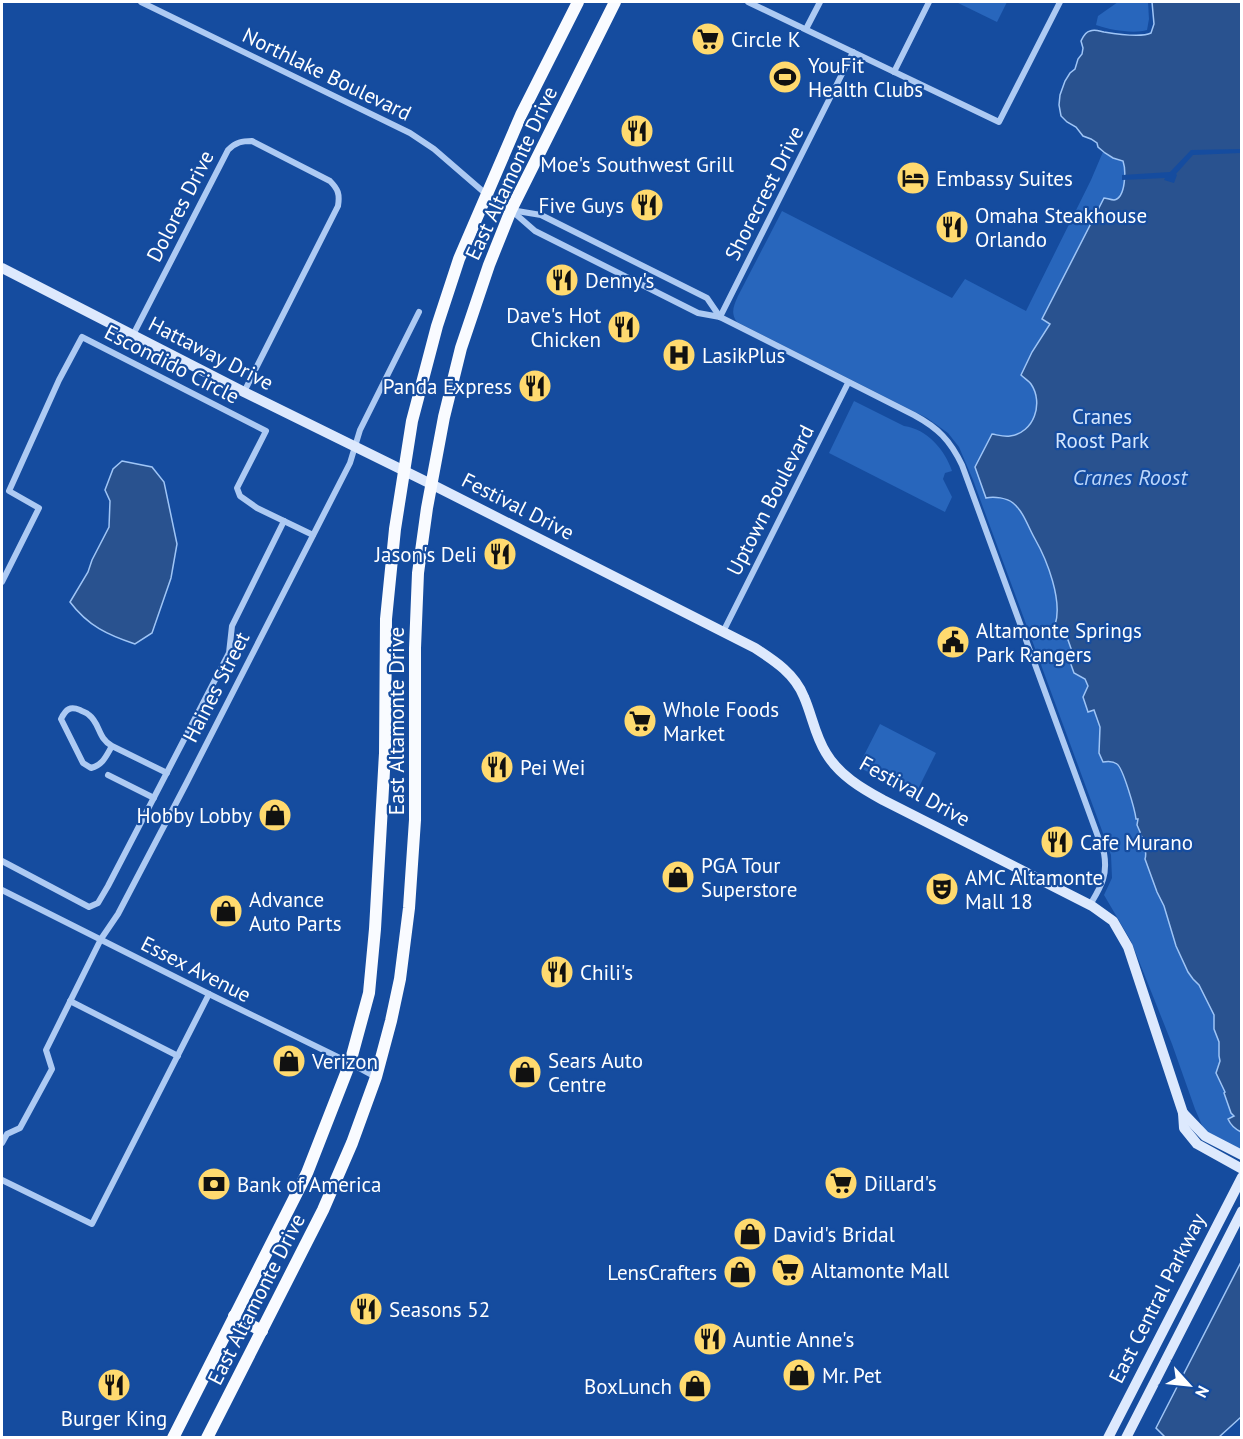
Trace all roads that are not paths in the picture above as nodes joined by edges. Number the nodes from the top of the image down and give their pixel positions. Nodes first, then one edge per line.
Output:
1 (141, 2) edge
2 (578, 2) edge
3 (615, 2) edge
4 (750, 2) edge
5 (820, 2) edge
6 (929, 2) edge
7 (1060, 2) edge
8 (806, 29) junction
9 (853, 52) junction
10 (894, 72) junction
11 (486, 194) junction
12 (511, 210) junction
13 (2, 268) edge
14 (419, 312) dead end
15 (720, 317) junction
16 (133, 335) junction
17 (848, 383) junction
18 (244, 392) junction
19 (355, 447) junction
20 (403, 471) junction
21 (431, 484) junction
22 (284, 522) junction
23 (313, 535) junction
24 (2, 582) edge
25 (723, 632) junction
26 (112, 746) junction
27 (167, 773) junction
28 (108, 775) dead end
29 (154, 798) junction
30 (2, 861) edge
31 (2, 890) edge
32 (1090, 905) junction
33 (101, 939) junction
34 (210, 994) junction
35 (70, 1001) junction
36 (178, 1056) junction
37 (350, 1063) junction
38 (376, 1077) junction
39 (1183, 1113) junction
40 (2, 1143) edge
41 (1242, 1155) edge
42 (1242, 1169) edge
43 (1242, 1177) edge
44 (2, 1180) edge
45 (1242, 1211) edge
46 (234, 1316) junction
47 (262, 1331) junction
48 (173, 1437) edge
49 (207, 1437) edge
50 (1108, 1437) edge
51 (1126, 1437) edge

1 - 11 street, Northlake Boulevard
2 - 11 main road, East Altamonte Drive
3 - 12 main road, East Altamonte Drive
4 - 8 street
5 - 8 street
6 - 10 street
7 - 10 street
8 - 9 street
9 - 10 street
9 - 15 street, Shorecrest Drive
11 - 12 street, Northlake Boulevard
11 - 20 main road, East Altamonte Drive
12 - 15 street, Northlake Boulevard
12 - 15 street
12 - 21 main road, East Altamonte Drive
13 - 16 street, Hattaway Drive
14 - 19 street, Haines Street
15 - 17 street
16 - 18 street, Hattaway Drive
16 - 18 street, Dolores Drive
17 - 25 street, Uptown Boulevard
17 - 32 street
18 - 19 street, Hattaway Drive
19 - 20 street, Hattaway Drive
19 - 23 street, Haines Street
20 - 21 street, Festival Drive
20 - 37 main road, East Altamonte Drive
21 - 25 street, Festival Drive
21 - 38 main road, East Altamonte Drive
22 - 23 street, Escondido Circle
22 - 24 street, Escondido Circle
22 - 27 street
23 - 33 street, Haines Street
25 - 32 street, Festival Drive
26 - 26 street
26 - 27 street
27 - 29 street
28 - 29 street
29 - 30 street
31 - 33 street, Essex Avenue
32 - 39 street, Festival Drive
33 - 34 street, Essex Avenue
33 - 35 street, Haines Street
34 - 36 street
34 - 37 street, Essex Avenue
35 - 36 street
35 - 40 street, Haines Street
36 - 44 street
37 - 38 street, Essex Avenue
37 - 46 main road, East Altamonte Drive
38 - 47 main road, East Altamonte Drive
39 - 41 street, Festival Drive
39 - 42 street, Festival Drive
43 - 50 street, East Central Parkway
45 - 51 street, East Central Parkway
46 - 47 main road
46 - 48 main road, East Altamonte Drive
47 - 49 main road, East Altamonte Drive

